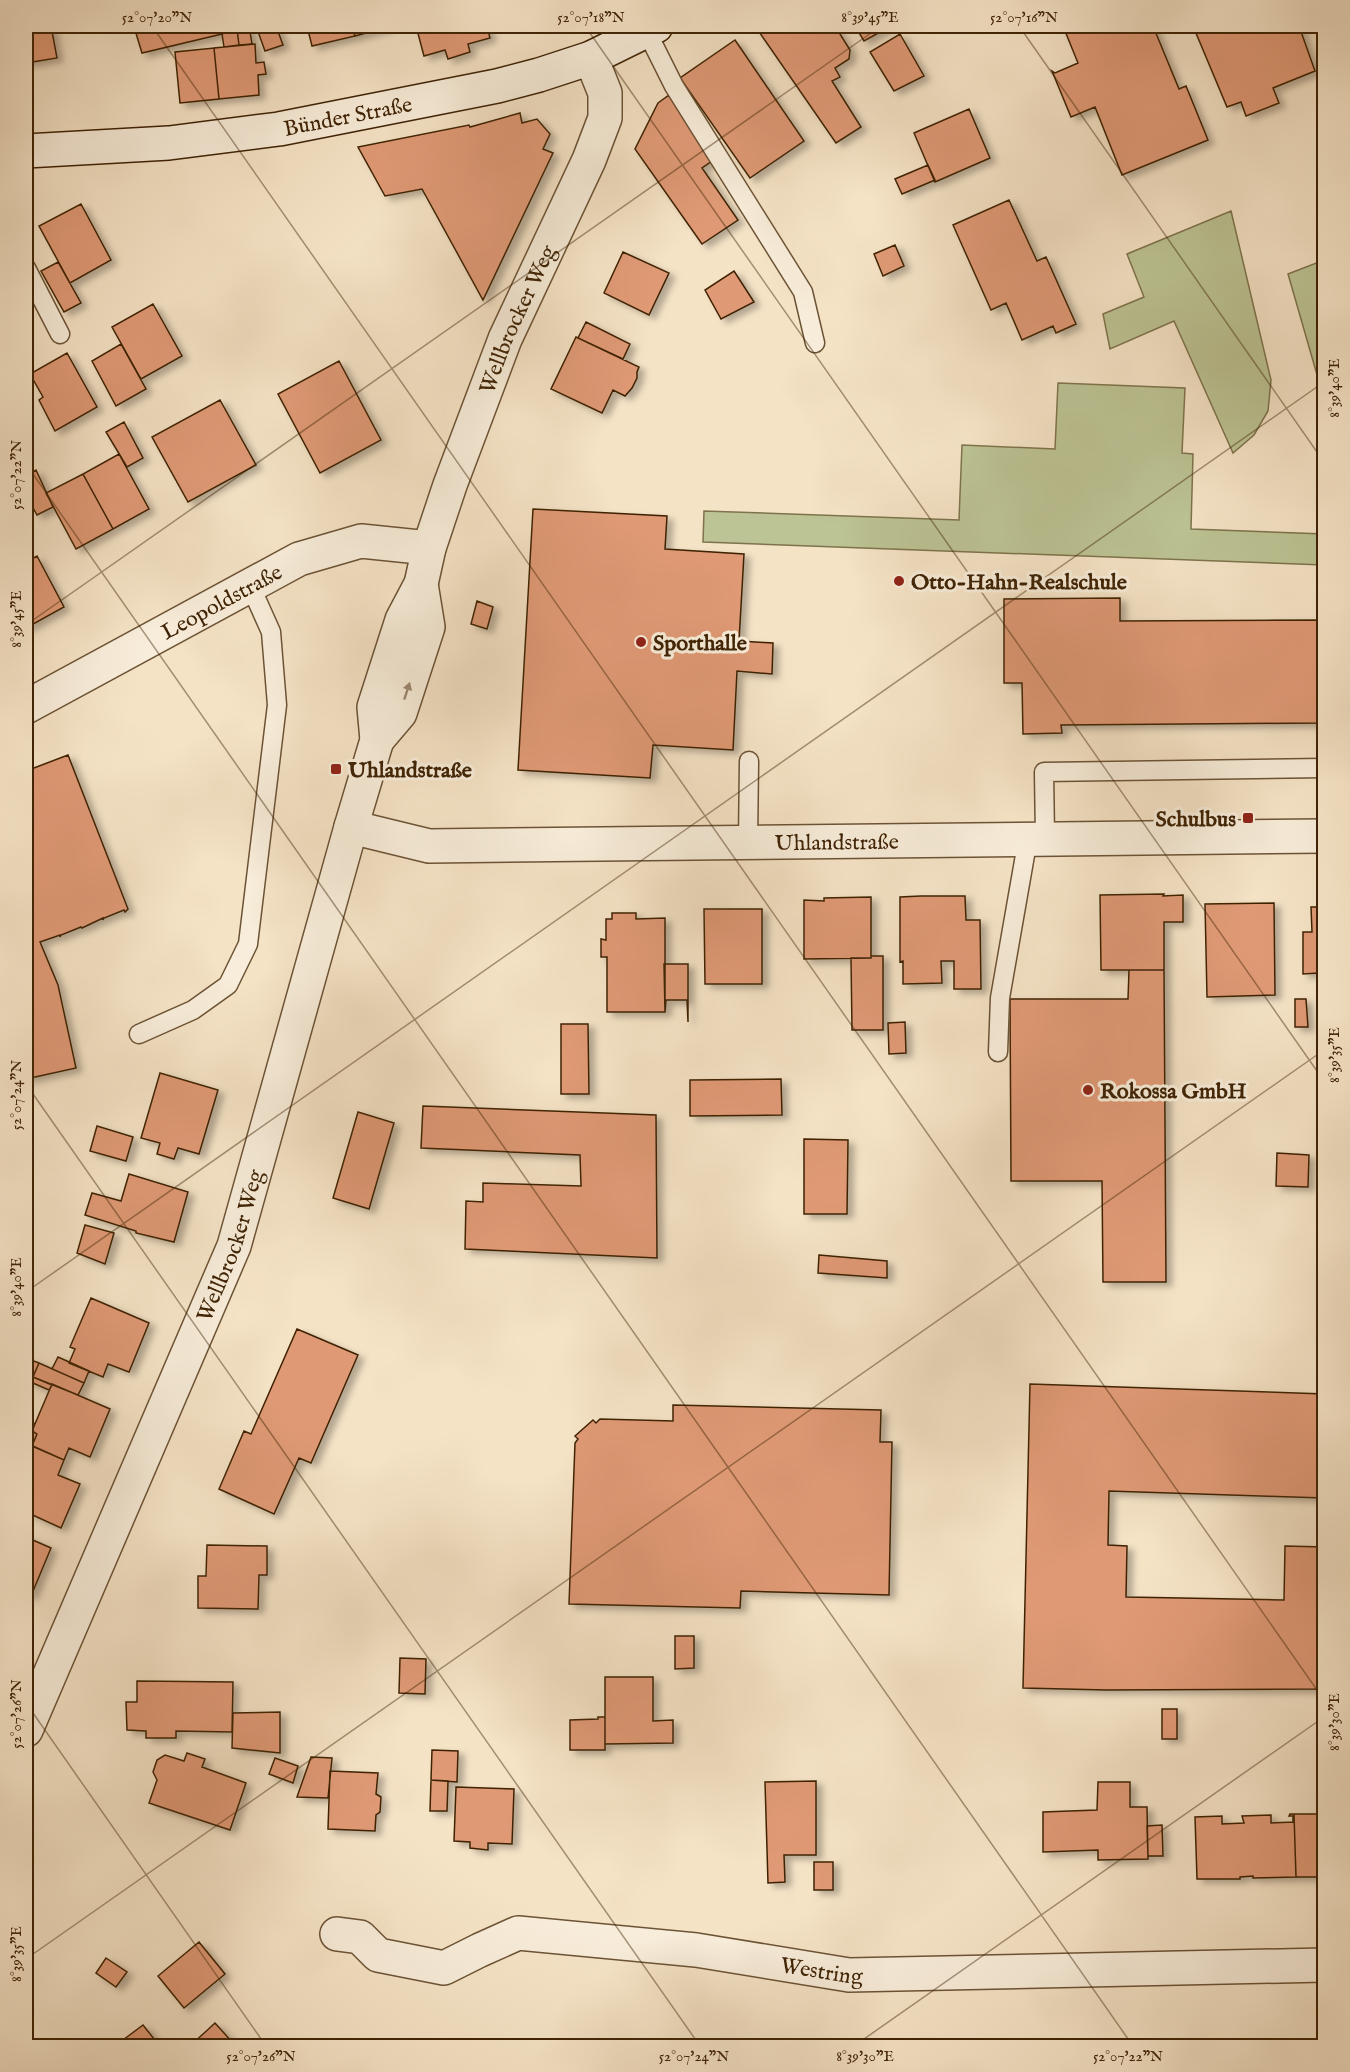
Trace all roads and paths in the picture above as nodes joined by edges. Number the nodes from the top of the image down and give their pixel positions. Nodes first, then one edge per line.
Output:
1 (651, 29) edge
2 (591, 57) junction
3 (26, 151) edge
4 (26, 268) edge
5 (60, 334) dead end
6 (814, 343) dead end
7 (429, 548) junction
8 (250, 585) junction
9 (26, 707) edge
10 (749, 761) dead end
11 (1324, 768) edge
12 (351, 826) junction
13 (1324, 836) edge
14 (1037, 838) junction
15 (748, 842) junction
16 (139, 1034) dead end
17 (998, 1052) dead end
18 (26, 1730) edge
19 (338, 1934) dead end
20 (1324, 1965) edge

1 - 2 street, Bünder Straße
1 - 6 lane
2 - 3 street, Bünder Straße
2 - 7 street, Wellbrocker Weg
4 - 5 lane
7 - 8 street, Leopoldstraße
7 - 12 street, Wellbrocker Weg
8 - 9 street, Leopoldstraße
8 - 16 lane
10 - 15 lane
11 - 14 lane
12 - 15 street, Uhlandstraße
12 - 18 street, Wellbrocker Weg
13 - 14 street, Uhlandstraße
14 - 15 street, Uhlandstraße
14 - 17 lane
19 - 20 street, Westring

